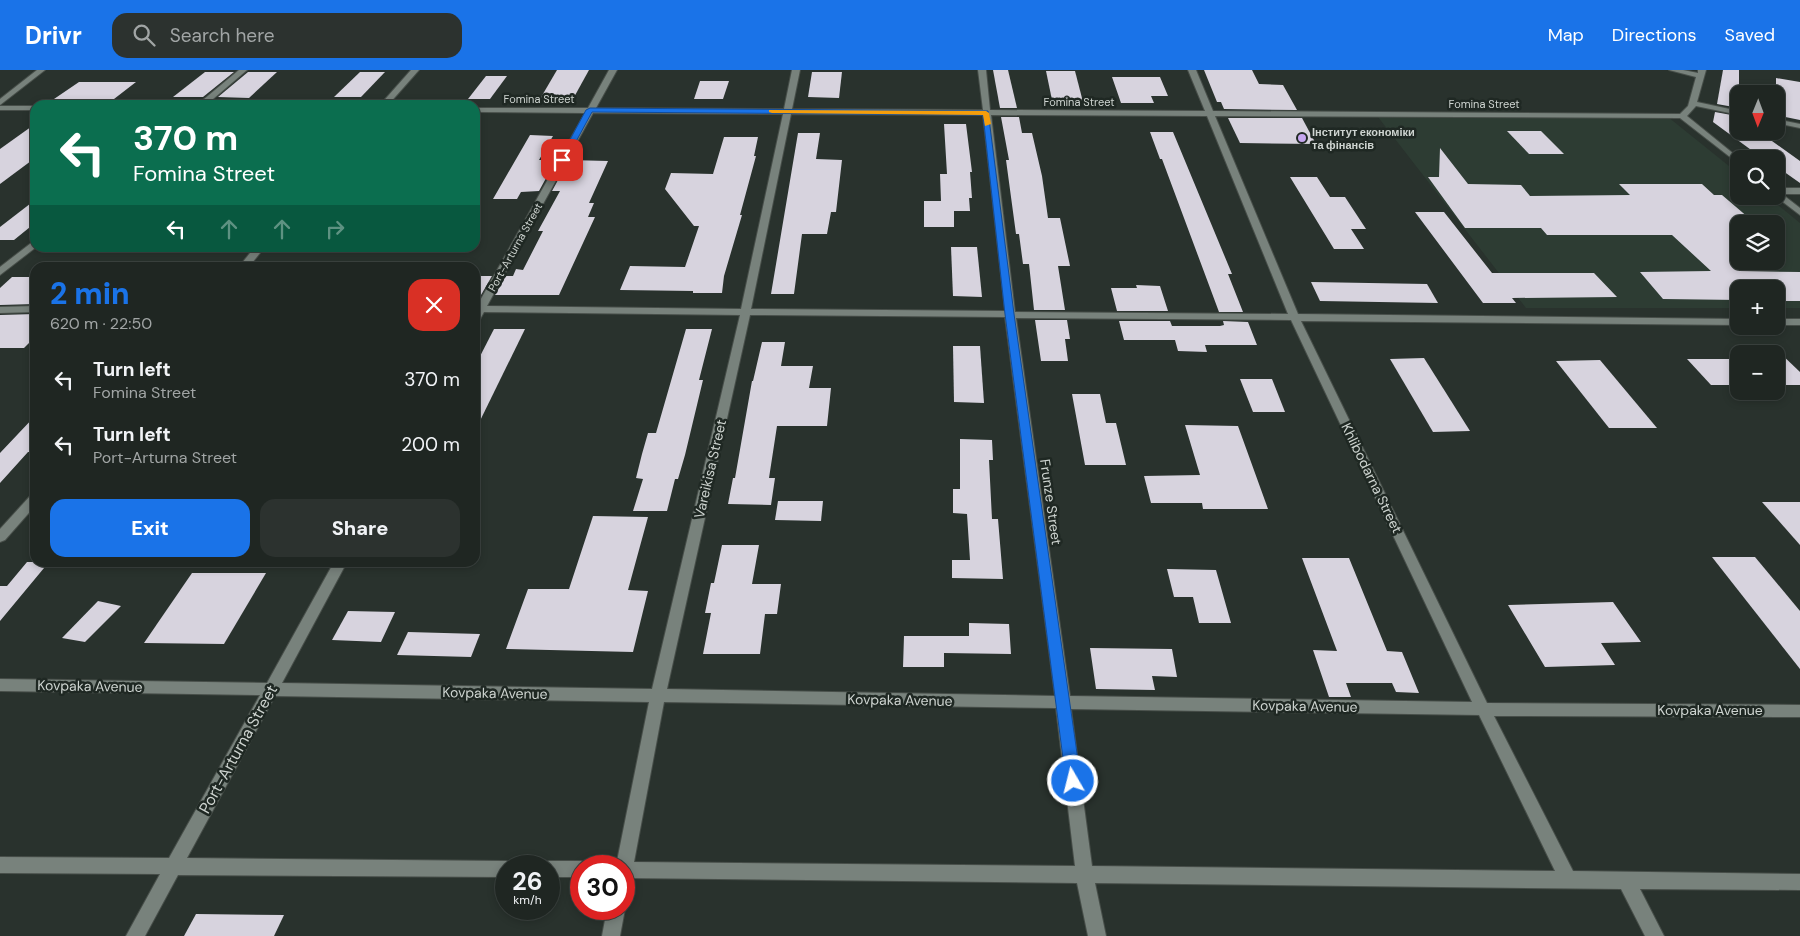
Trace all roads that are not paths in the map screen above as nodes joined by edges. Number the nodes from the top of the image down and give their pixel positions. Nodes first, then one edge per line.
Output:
1 (41, 70) edge
2 (243, 70) edge
3 (416, 70) edge
4 (612, 70) edge
5 (796, 70) edge
6 (982, 70) edge
7 (1192, 70) edge
8 (1673, 70) edge
9 (1701, 73) edge
10 (207, 100) edge
11 (389, 100) edge
12 (0, 103) edge
13 (1693, 103) junction
14 (0, 108) edge
15 (30, 108) edge
16 (480, 110) edge
17 (590, 110) junction
18 (786, 111) junction
19 (1730, 111) edge
20 (986, 113) junction
21 (1210, 115) junction
22 (1682, 116) junction
23 (1785, 123) edge
24 (1800, 126) edge
25 (1730, 155) edge
26 (1800, 191) edge
27 (1785, 192) edge
28 (1785, 200) edge
29 (1800, 212) edge
30 (30, 247) edge
31 (256, 252) edge
32 (247, 262) edge
33 (0, 272) edge
34 (480, 305) edge
35 (30, 309) edge
36 (480, 309) edge
37 (0, 310) edge
38 (746, 311) junction
39 (1010, 314) junction
40 (1294, 316) junction
41 (1730, 322) edge
42 (1785, 322) edge
43 (1800, 322) edge
44 (30, 504) edge
45 (0, 537) edge
46 (338, 567) edge
47 (0, 685) edge
48 (272, 689) junction
49 (658, 696) junction
50 (1063, 702) junction
51 (1483, 709) junction
52 (1800, 711) edge
53 (627, 855) edge
54 (0, 864) edge
55 (174, 866) junction
56 (635, 868) edge
57 (495, 869) edge
58 (1084, 874) junction
59 (1568, 879) junction
60 (1626, 880) junction
61 (1800, 882) edge
62 (614, 920) edge
63 (135, 936) edge
64 (611, 936) edge
65 (1097, 936) edge
66 (1655, 936) edge

1 - 12 street
2 - 10 street
3 - 11 street
4 - 17 street, Port-Arturna Street
5 - 18 street, Vareikisa Street
6 - 20 street, Frunze Street
7 - 21 street, Khlibodarna Street
8 - 9 street
9 - 13 street
13 - 19 street
13 - 22 street
14 - 15 street
16 - 17 street, Fomina Street
17 - 18 street, Fomina Street
17 - 34 street, Port-Arturna Street
18 - 20 street, Fomina Street
18 - 38 street, Vareikisa Street
20 - 21 street, Fomina Street
20 - 39 street, Frunze Street
21 - 22 street, Fomina Street
21 - 40 street, Khlibodarna Street
22 - 25 street
23 - 24 street
26 - 27 street
28 - 29 street
30 - 33 street
31 - 32 street
35 - 37 street
36 - 38 street
38 - 39 street
38 - 49 street, Vareikisa Street
39 - 40 street
39 - 50 street, Frunze Street
40 - 41 street
40 - 51 street, Khlibodarna Street
42 - 43 street
44 - 45 street
46 - 48 street, Port-Arturna Street
47 - 48 street, Kovpaka Avenue
48 - 49 street, Kovpaka Avenue
48 - 55 street, Port-Arturna Street
49 - 50 street, Kovpaka Avenue
49 - 53 street, Vareikisa Street
50 - 51 street, Kovpaka Avenue
50 - 58 street, Frunze Street
51 - 52 street, Kovpaka Avenue
51 - 59 street, Khlibodarna Street
54 - 55 street
55 - 57 street
55 - 63 street, Port-Arturna Street
56 - 58 street
58 - 59 street
58 - 65 street, Frunze Street
59 - 60 street
60 - 61 street
60 - 66 street
62 - 64 street

